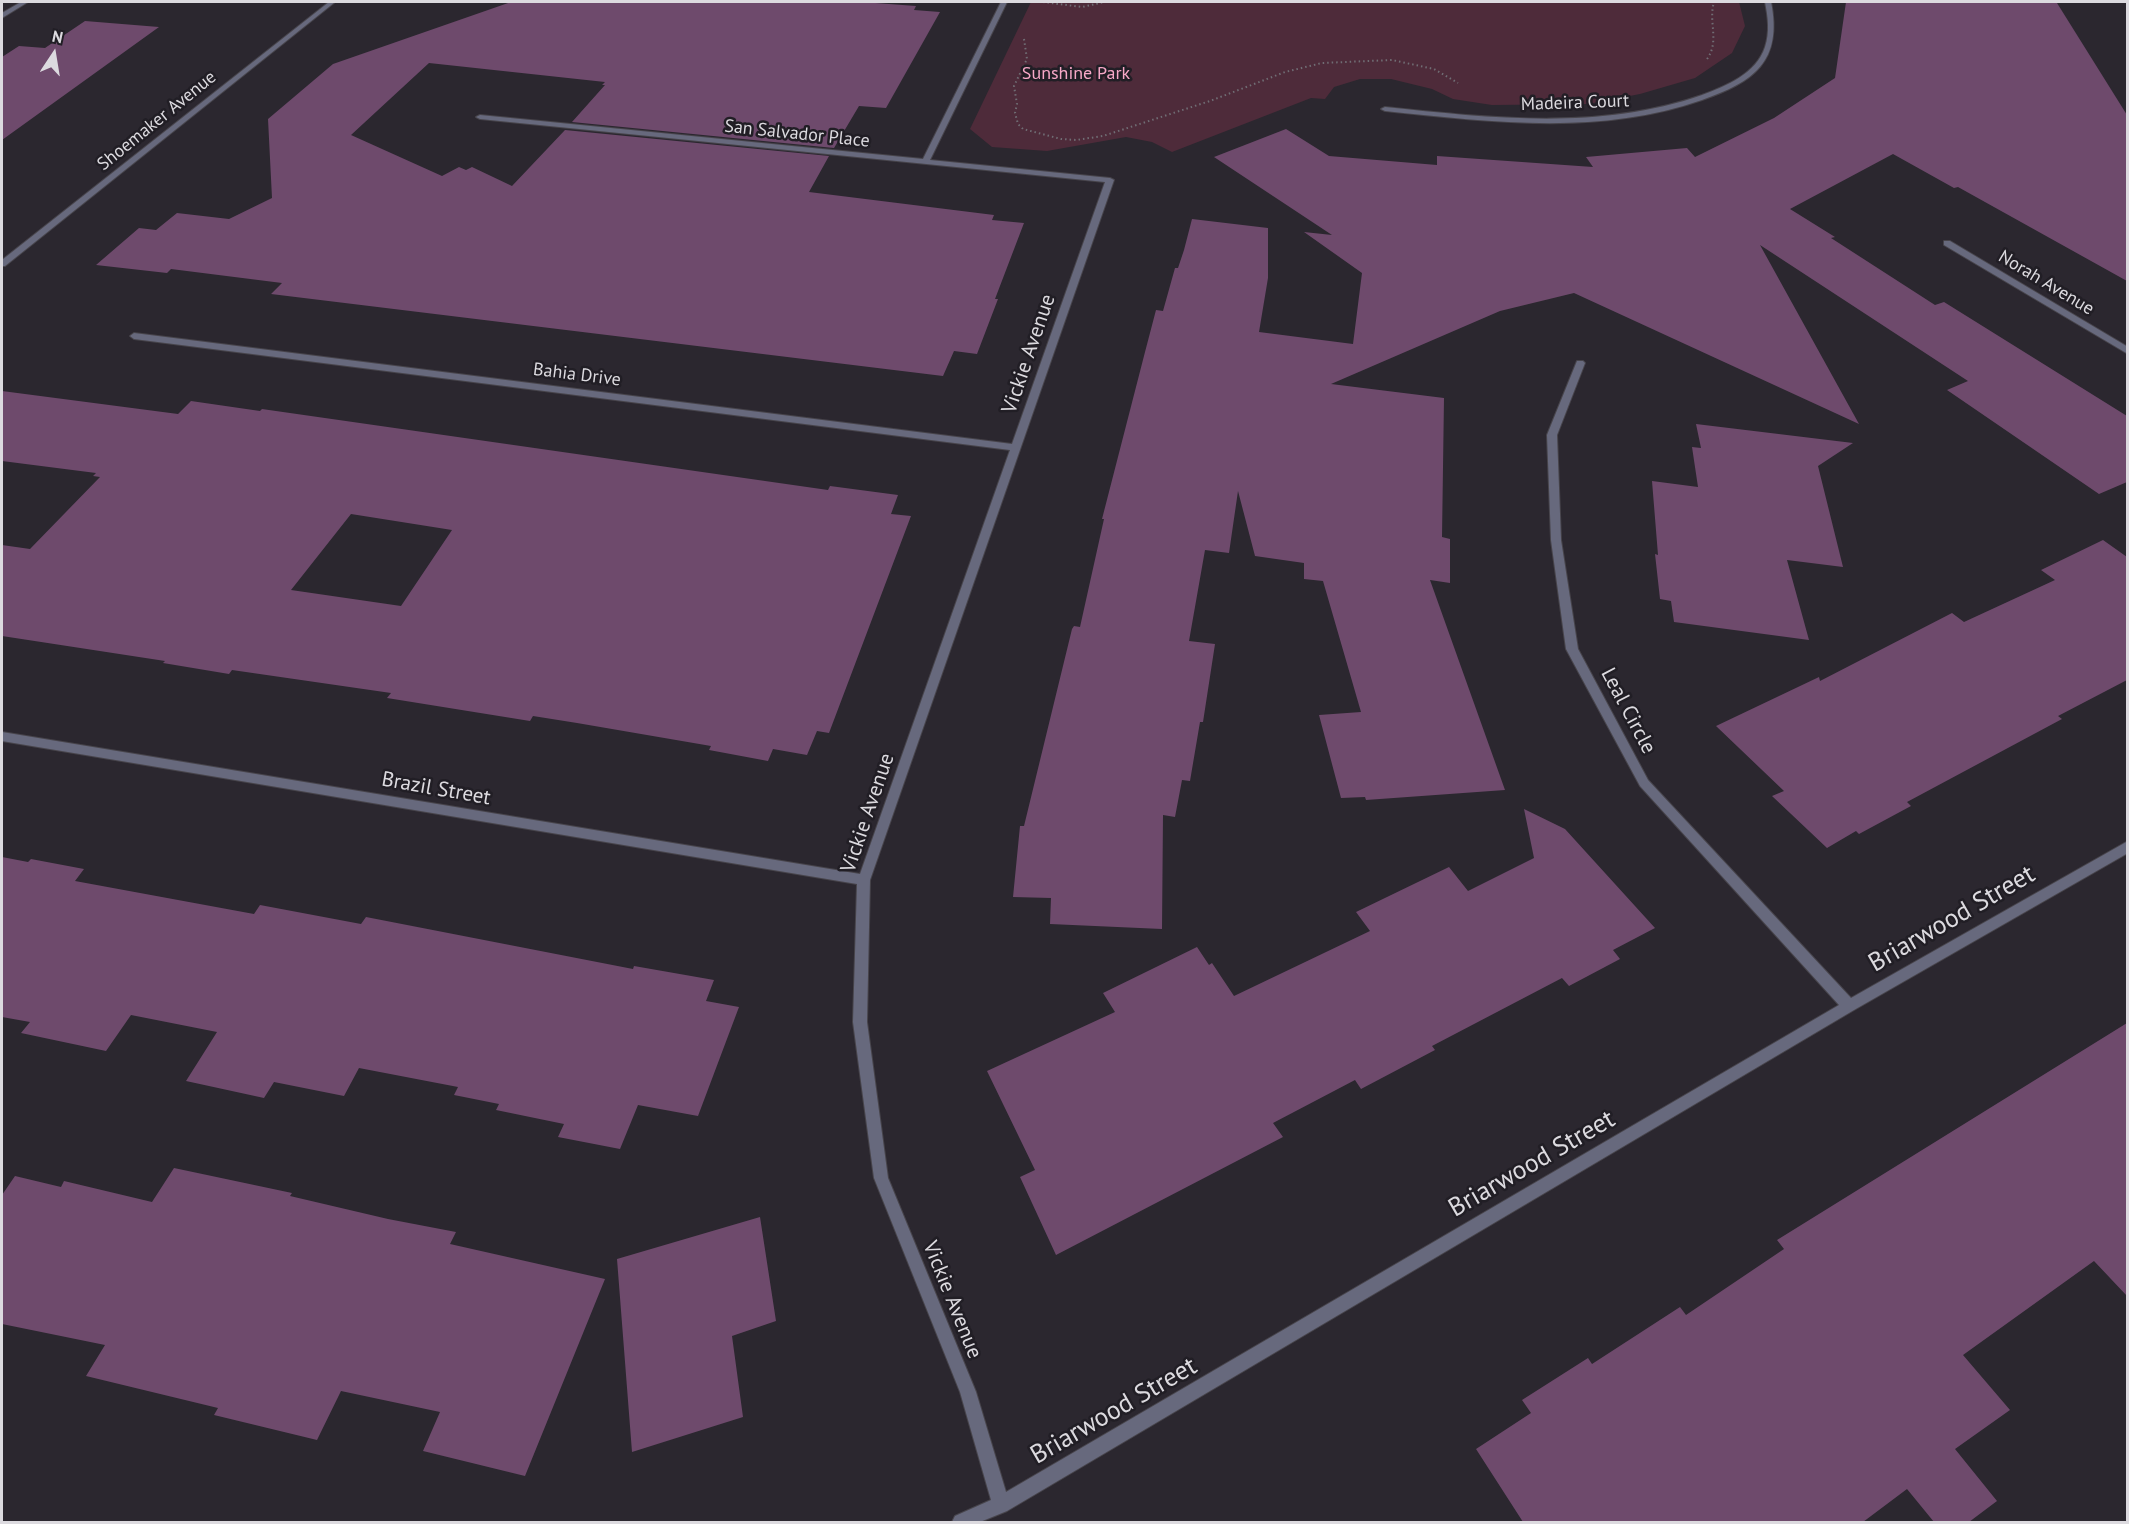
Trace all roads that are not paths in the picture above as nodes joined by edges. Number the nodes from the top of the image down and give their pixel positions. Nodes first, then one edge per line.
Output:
1 (25, 2) edge
2 (332, 2) edge
3 (1004, 2) edge
4 (1768, 2) edge
5 (2, 16) edge
6 (1385, 109) dead end
7 (480, 117) dead end
8 (925, 162) junction
9 (1110, 180) joint
10 (1947, 243) dead end
11 (2, 264) edge
12 (134, 336) dead end
13 (2127, 351) edge
14 (1580, 363) dead end
15 (1017, 448) junction
16 (2, 736) edge
17 (2127, 846) edge
18 (864, 880) junction
19 (1849, 1006) junction
20 (1001, 1505) junction
21 (961, 1522) edge

1 - 5 street
2 - 11 street, Shoemaker Avenue
3 - 8 street
4 - 6 street, Madeira Court
7 - 8 street, San Salvador Place
8 - 9 street, San Salvador Place
9 - 15 street, Vickie Avenue
10 - 13 street, Norah Avenue
12 - 15 street, Bahia Drive
14 - 19 street, Leal Circle
15 - 18 street, Vickie Avenue
16 - 18 street, Brazil Street
17 - 19 street, Briarwood Street
18 - 20 street, Vickie Avenue
19 - 20 street, Briarwood Street
20 - 21 street, Briarwood Street

